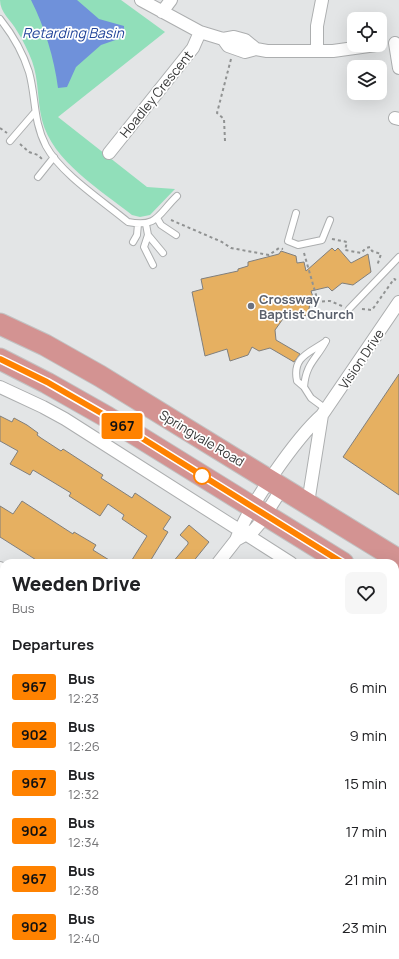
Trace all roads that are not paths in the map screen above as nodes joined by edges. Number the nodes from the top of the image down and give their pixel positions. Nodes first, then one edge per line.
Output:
1 (141, 0) edge
2 (171, 0) edge
3 (322, 0) edge
4 (162, 12) junction
5 (0, 19) edge
6 (200, 32) junction
7 (397, 42) edge
8 (387, 43) edge
9 (347, 48) edge
10 (317, 50) junction
11 (399, 68) edge
12 (35, 112) junction
13 (10, 141) dead end
14 (109, 153) dead end
15 (54, 157) junction
16 (38, 177) dead end
17 (177, 196) dead end
18 (296, 213) dead end
19 (157, 218) junction
20 (330, 220) dead end
21 (138, 224) junction
22 (146, 224) junction
23 (148, 235) junction
24 (176, 235) dead end
25 (133, 242) dead end
26 (163, 253) dead end
27 (399, 257) edge
28 (153, 265) dead end
29 (399, 302) edge
30 (349, 309) dead end
31 (0, 324) edge
32 (0, 359) edge
33 (0, 387) edge
34 (304, 387) junction
35 (324, 412) junction
36 (277, 484) junction
37 (308, 503) junction
38 (259, 511) junction
39 (241, 535) junction
40 (221, 559) edge
41 (284, 559) edge
42 (337, 559) edge
43 (397, 559) edge

1 - 4 street
2 - 4 street
3 - 10 street
4 - 6 street
5 - 12 lane
6 - 10 street
6 - 14 street, Hoadley Crescent
7 - 8 street
7 - 11 street
9 - 10 street
12 - 13 lane
12 - 15 lane
15 - 16 lane
15 - 21 lane
17 - 19 lane
18 - 20 lane
19 - 22 lane
19 - 24 lane
21 - 22 lane
21 - 25 lane
22 - 23 lane
23 - 26 lane
23 - 28 lane
27 - 30 lane
29 - 35 street, Vision Drive
31 - 36 highway, Springvale Road
32 - 38 highway
33 - 39 street
34 - 34 lane
34 - 35 lane
35 - 36 street, Vision Drive
35 - 37 street, Vision Drive
36 - 37 highway, Springvale Road
36 - 38 street, Vision Drive
37 - 43 highway, Springvale Road
38 - 39 street, Vision Drive
38 - 42 highway
39 - 40 street, Vision Drive
39 - 41 street

